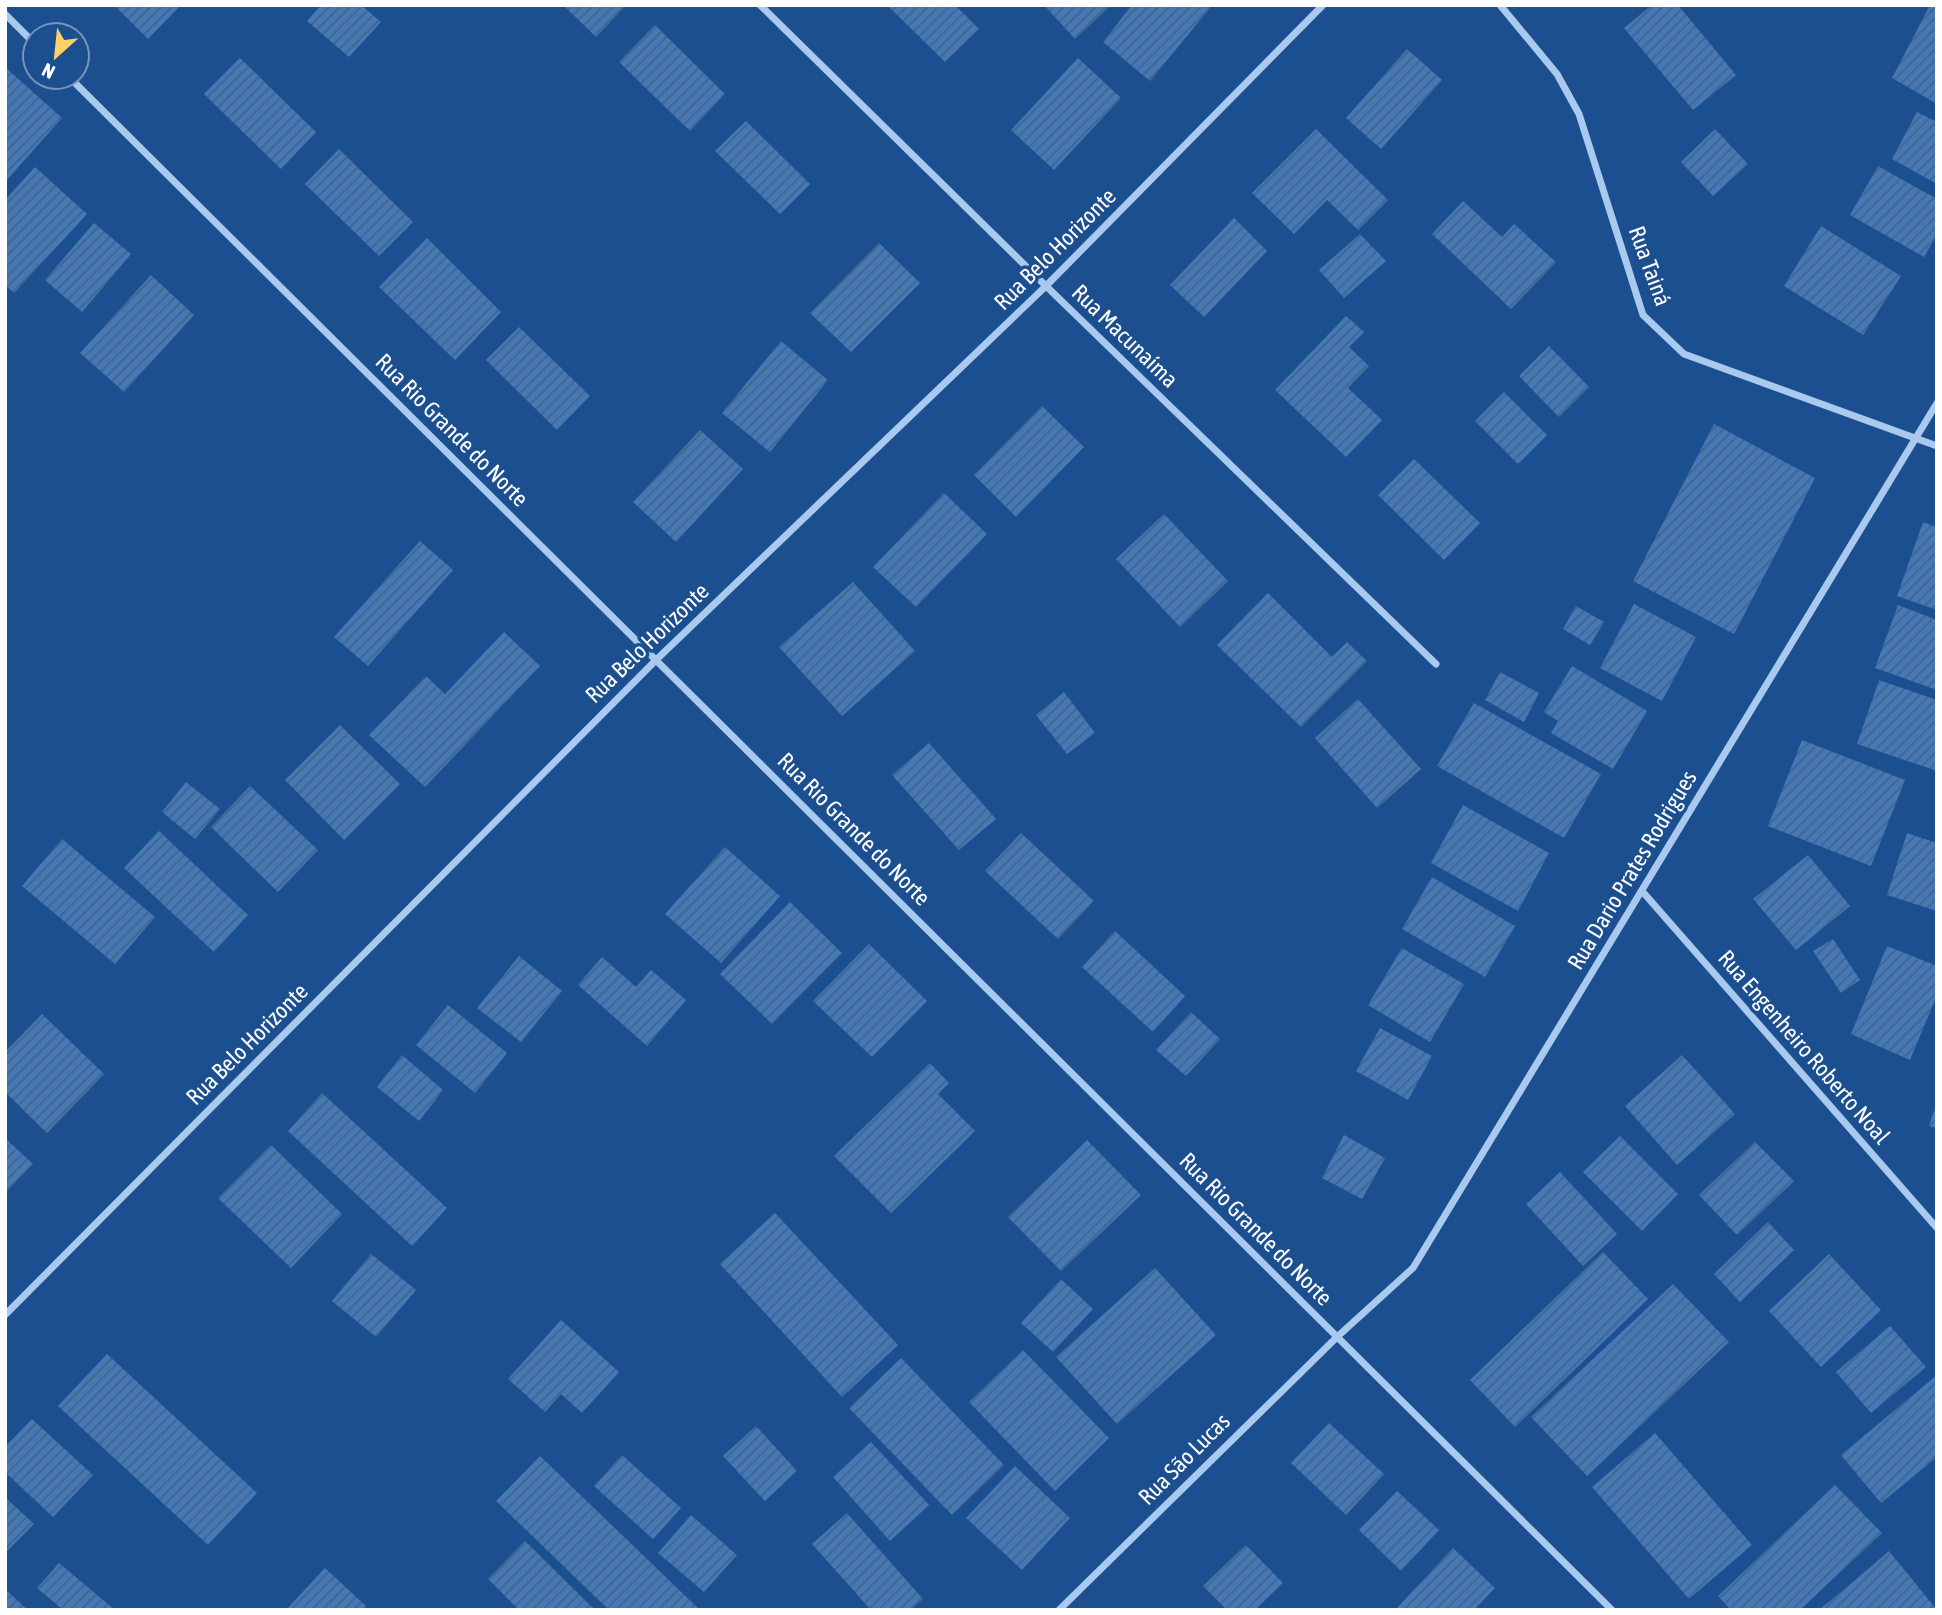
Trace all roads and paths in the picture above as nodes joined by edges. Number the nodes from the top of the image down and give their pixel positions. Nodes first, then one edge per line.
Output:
1 (760, 5) edge
2 (1323, 5) edge
3 (1500, 5) edge
4 (5, 14) edge
5 (21, 30) edge
6 (83, 91) edge
7 (1046, 286) junction
8 (1937, 403) edge
9 (1915, 439) junction
10 (1937, 446) edge
11 (656, 660) junction
12 (1436, 664) dead end
13 (1642, 891) junction
14 (1937, 1228) edge
15 (5, 1315) edge
16 (1337, 1337) junction
17 (1059, 1610) edge
18 (1612, 1610) edge

1 - 7 street, Rua Macunaíma
2 - 7 street, Rua Belo Horizonte
3 - 9 street, Rua Tainá
4 - 5 street
6 - 11 street, Rua Rio Grande do Norte
7 - 11 street, Rua Belo Horizonte
7 - 12 street, Rua Macunaíma
8 - 9 street, Rua Dario Prates Rodrigues
9 - 10 street, Rua Tainá
9 - 13 street, Rua Dario Prates Rodrigues
11 - 15 street, Rua Belo Horizonte
11 - 16 street, Rua Rio Grande do Norte
13 - 14 street, Rua Engenheiro Roberto Noal
13 - 16 street, Rua Dario Prates Rodrigues
16 - 17 street, Rua São Lucas
16 - 18 street, Rua Rio Grande do Norte

